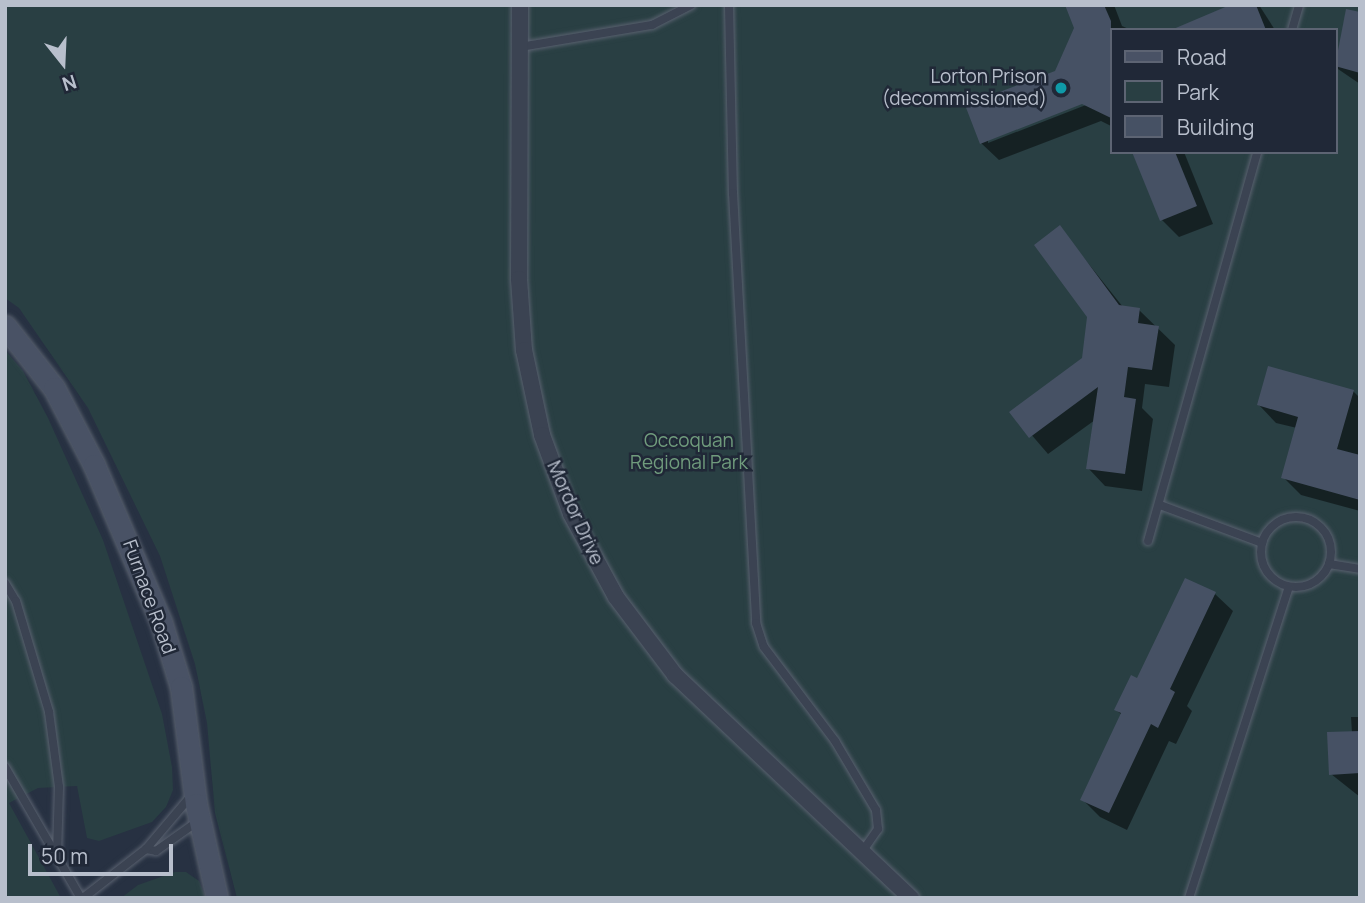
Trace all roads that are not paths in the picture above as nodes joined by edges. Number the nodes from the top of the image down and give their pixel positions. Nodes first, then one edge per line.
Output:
1 (520, 5) edge
2 (691, 5) edge
3 (729, 5) edge
4 (1299, 5) edge
5 (1293, 28) edge
6 (520, 47) junction
7 (1256, 154) edge
8 (5, 326) edge
9 (1160, 505) junction
10 (1148, 541) dead end
11 (1262, 542) junction
12 (1329, 564) junction
13 (1360, 569) edge
14 (5, 583) edge
15 (1289, 587) junction
16 (5, 767) edge
17 (195, 791) junction
18 (200, 820) junction
19 (146, 849) junction
20 (862, 853) junction
21 (57, 855) junction
22 (82, 898) edge
23 (218, 898) edge
24 (911, 898) edge
25 (1189, 898) edge

1 - 6 street, Mordor Drive
2 - 6 lane
3 - 20 lane
4 - 5 lane
6 - 20 street, Mordor Drive
7 - 9 lane
8 - 17 main road, Furnace Road
9 - 10 lane
9 - 11 lane
11 - 12 lane
11 - 15 lane
12 - 13 lane
12 - 15 lane
14 - 21 lane
15 - 25 lane
16 - 21 lane
17 - 18 main road, Furnace Road
17 - 19 lane
18 - 19 lane
18 - 23 main road, Furnace Road
19 - 22 lane
20 - 24 street, Mordor Drive
21 - 22 lane

